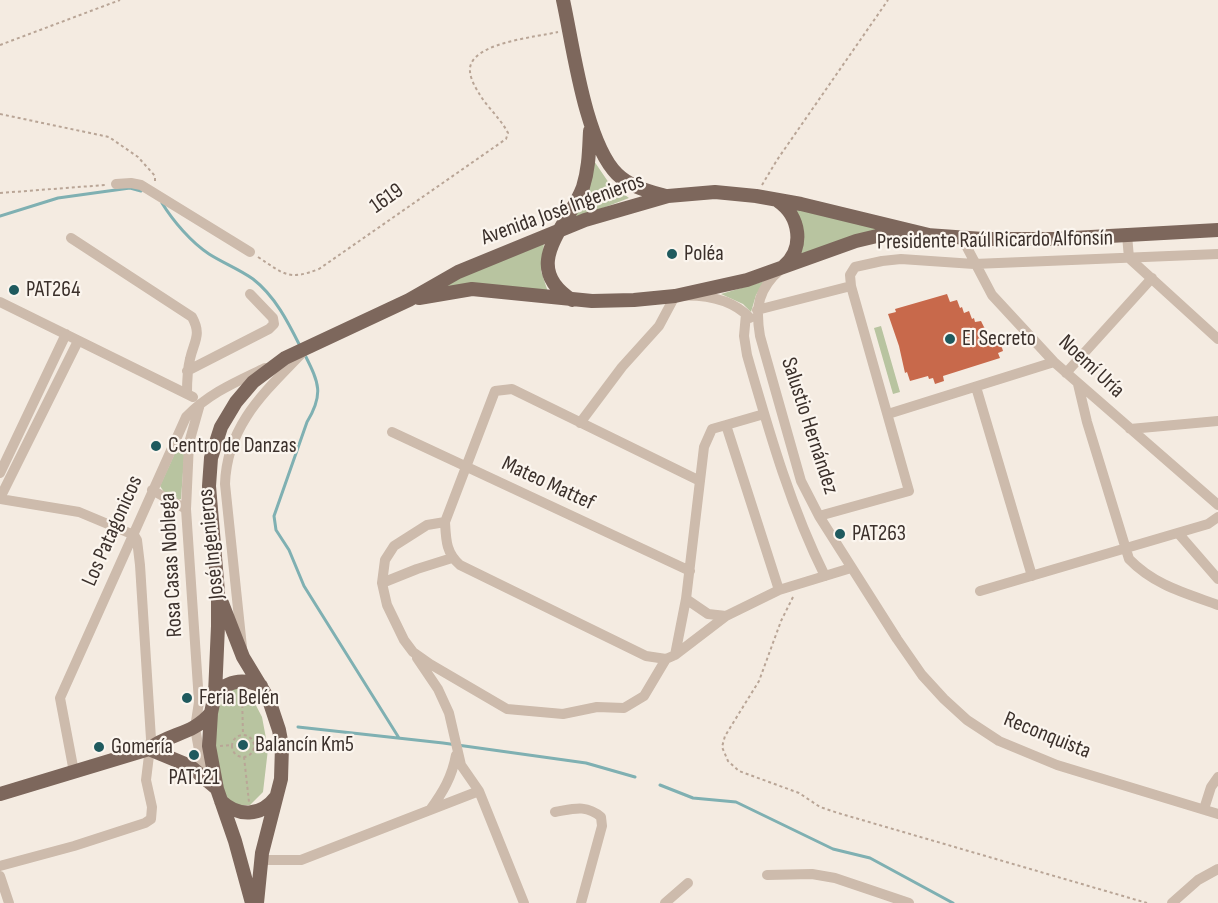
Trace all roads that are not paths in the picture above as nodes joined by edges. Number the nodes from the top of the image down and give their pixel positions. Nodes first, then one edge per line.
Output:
1 (563, 0) edge
2 (590, 126) junction
3 (116, 184) road end
4 (668, 196) junction
5 (776, 199) junction
6 (1218, 230) edge
7 (558, 231) junction
8 (1127, 235) junction
9 (933, 236) junction
10 (71, 238) dead end
11 (962, 238) junction
12 (250, 252) road end
13 (1218, 254) edge
14 (1129, 258) junction
15 (974, 264) junction
16 (781, 268) junction
17 (1152, 278) junction
18 (851, 281) junction
19 (250, 294) dead end
20 (675, 296) junction
21 (409, 300) junction
22 (572, 300) junction
23 (0, 302) edge
24 (757, 310) junction
25 (746, 314) junction
26 (66, 334) junction
27 (760, 336) junction
28 (1218, 339) edge
29 (78, 340) junction
30 (307, 348) junction
31 (285, 358) junction
32 (1054, 362) junction
33 (187, 371) junction
34 (1066, 373) junction
35 (1078, 384) junction
36 (976, 387) junction
37 (187, 394) junction
38 (201, 401) junction
39 (764, 414) junction
40 (888, 414) junction
41 (1218, 421) edge
42 (580, 423) junction
43 (726, 425) junction
44 (1130, 429) junction
45 (392, 432) dead end
46 (466, 468) junction
47 (0, 473) edge
48 (700, 481) junction
49 (152, 490) junction
50 (0, 498) edge
51 (1218, 505) edge
52 (186, 509) junction
53 (819, 516) junction
54 (1218, 517) edge
55 (445, 522) junction
56 (1178, 533) junction
57 (134, 535) junction
58 (1124, 548) junction
59 (452, 558) junction
60 (851, 568) junction
61 (690, 571) junction
62 (825, 576) junction
63 (1032, 576) junction
64 (1218, 579) edge
65 (382, 583) junction
66 (779, 590) junction
67 (980, 591) dead end
68 (218, 592) junction
69 (686, 599) junction
70 (1218, 605) edge
71 (726, 616) junction
72 (897, 639) joint
73 (413, 652) junction
74 (243, 657) junction
75 (670, 657) junction
76 (261, 686) junction
77 (215, 694) junction
78 (211, 713) junction
79 (195, 728) junction
80 (149, 749) junction
81 (457, 751) junction
82 (74, 772) junction
83 (204, 777) junction
84 (1218, 777) edge
85 (479, 791) junction
86 (0, 794) edge
87 (219, 795) junction
88 (277, 796) junction
89 (1204, 808) junction
90 (429, 810) junction
91 (555, 812) dead end
92 (1218, 814) edge
93 (261, 860) junction
94 (0, 866) edge
95 (1218, 869) edge
96 (767, 875) dead end
97 (0, 876) edge
98 (688, 883) dead end
99 (9, 903) edge
100 (252, 903) edge
101 (257, 903) edge
102 (524, 903) edge
103 (581, 903) edge
104 (665, 903) edge
105 (909, 903) edge
106 (1172, 903) edge

1 - 2 main road
2 - 4 main road
2 - 7 main road
3 - 12 street
4 - 5 main road, Avenida José Ingenieros
4 - 7 main road, Avenida José Ingenieros
5 - 9 main road, Avenida José Ingenieros
5 - 16 main road
6 - 8 main road
7 - 21 main road, Avenida José Ingenieros
7 - 22 main road
8 - 11 main road
8 - 14 street
9 - 11 main road
9 - 16 main road, Avenida José Ingenieros
10 - 33 street
11 - 15 street, Noemí Uría
13 - 14 street, Presidente Raúl Ricardo Alfonsín
14 - 15 street, Presidente Raúl Ricardo Alfonsín
14 - 17 street
15 - 18 street, Presidente Raúl Ricardo Alfonsín
15 - 32 street, Noemí Uría
16 - 20 main road, Avenida José Ingenieros
16 - 24 street
17 - 28 street
17 - 34 street
18 - 24 street, Presidente Raúl Ricardo Alfonsín
18 - 40 street
19 - 33 street
20 - 22 main road, Avenida José Ingenieros
20 - 25 street
20 - 42 street
21 - 22 main road, Avenida José Ingenieros
21 - 30 main road, Avenida José Ingenieros
23 - 26 street
24 - 27 street, Salustio Hernández
25 - 27 street
25 - 39 street
26 - 29 street
26 - 47 street
27 - 53 street, Salustio Hernández
29 - 37 street
29 - 50 street
30 - 31 main road, Avenida José Ingenieros
30 - 74 street, José Ingenieros
31 - 38 street, Los Patagonicos
31 - 68 main road, Avenida José Ingenieros
32 - 34 street, Noemí Uría
32 - 36 street
33 - 37 street
34 - 35 street, Noemí Uría
35 - 44 street, Noemí Uría
35 - 58 street
36 - 40 street
36 - 63 street
37 - 38 street
38 - 49 street, Los Patagonicos
38 - 52 street, Rosa Casas Noblega
39 - 43 street
39 - 62 street
40 - 53 street
41 - 44 street
42 - 46 street
42 - 48 street
43 - 48 street
43 - 66 street
44 - 51 street, Noemí Uría
45 - 46 street, Mateo Mattef
46 - 55 street
46 - 61 street, Mateo Mattef
48 - 61 street
49 - 52 street
49 - 57 street, Los Patagonicos
50 - 57 street
52 - 79 street, Rosa Casas Noblega
53 - 60 street, Salustio Hernández
54 - 56 street
55 - 59 street
55 - 65 street
56 - 58 street
56 - 64 street
57 - 80 street
57 - 82 street, Los Patagonicos
58 - 63 street
58 - 70 street
59 - 65 street
59 - 75 street
60 - 62 street
60 - 72 street, Salustio Hernández
61 - 69 street
62 - 66 street
63 - 67 street
65 - 73 street
66 - 71 street
68 - 74 main road, Avenida José Ingenieros
68 - 77 main road, Avenida José Ingenieros
69 - 71 street
69 - 75 street
71 - 75 street
72 - 89 street, Reconquista
73 - 75 street
73 - 81 street
74 - 76 main road, Avenida José Ingenieros
76 - 77 main road
76 - 88 main road, Avenida José Ingenieros
77 - 78 main road, Avenida José Ingenieros
78 - 79 main road
78 - 87 main road, Avenida José Ingenieros
79 - 80 main road
79 - 83 street
80 - 82 main road
80 - 83 main road
80 - 94 street
81 - 85 street
81 - 90 street
82 - 86 main road
83 - 87 main road
84 - 89 street
85 - 90 street
85 - 102 street
87 - 88 main road
87 - 100 main road, Avenida José Ingenieros
88 - 93 main road, Avenida José Ingenieros
89 - 92 street, Reconquista
90 - 93 street
91 - 103 street
93 - 101 main road, Avenida José Ingenieros
95 - 106 street
96 - 105 street
97 - 99 street
98 - 104 street

